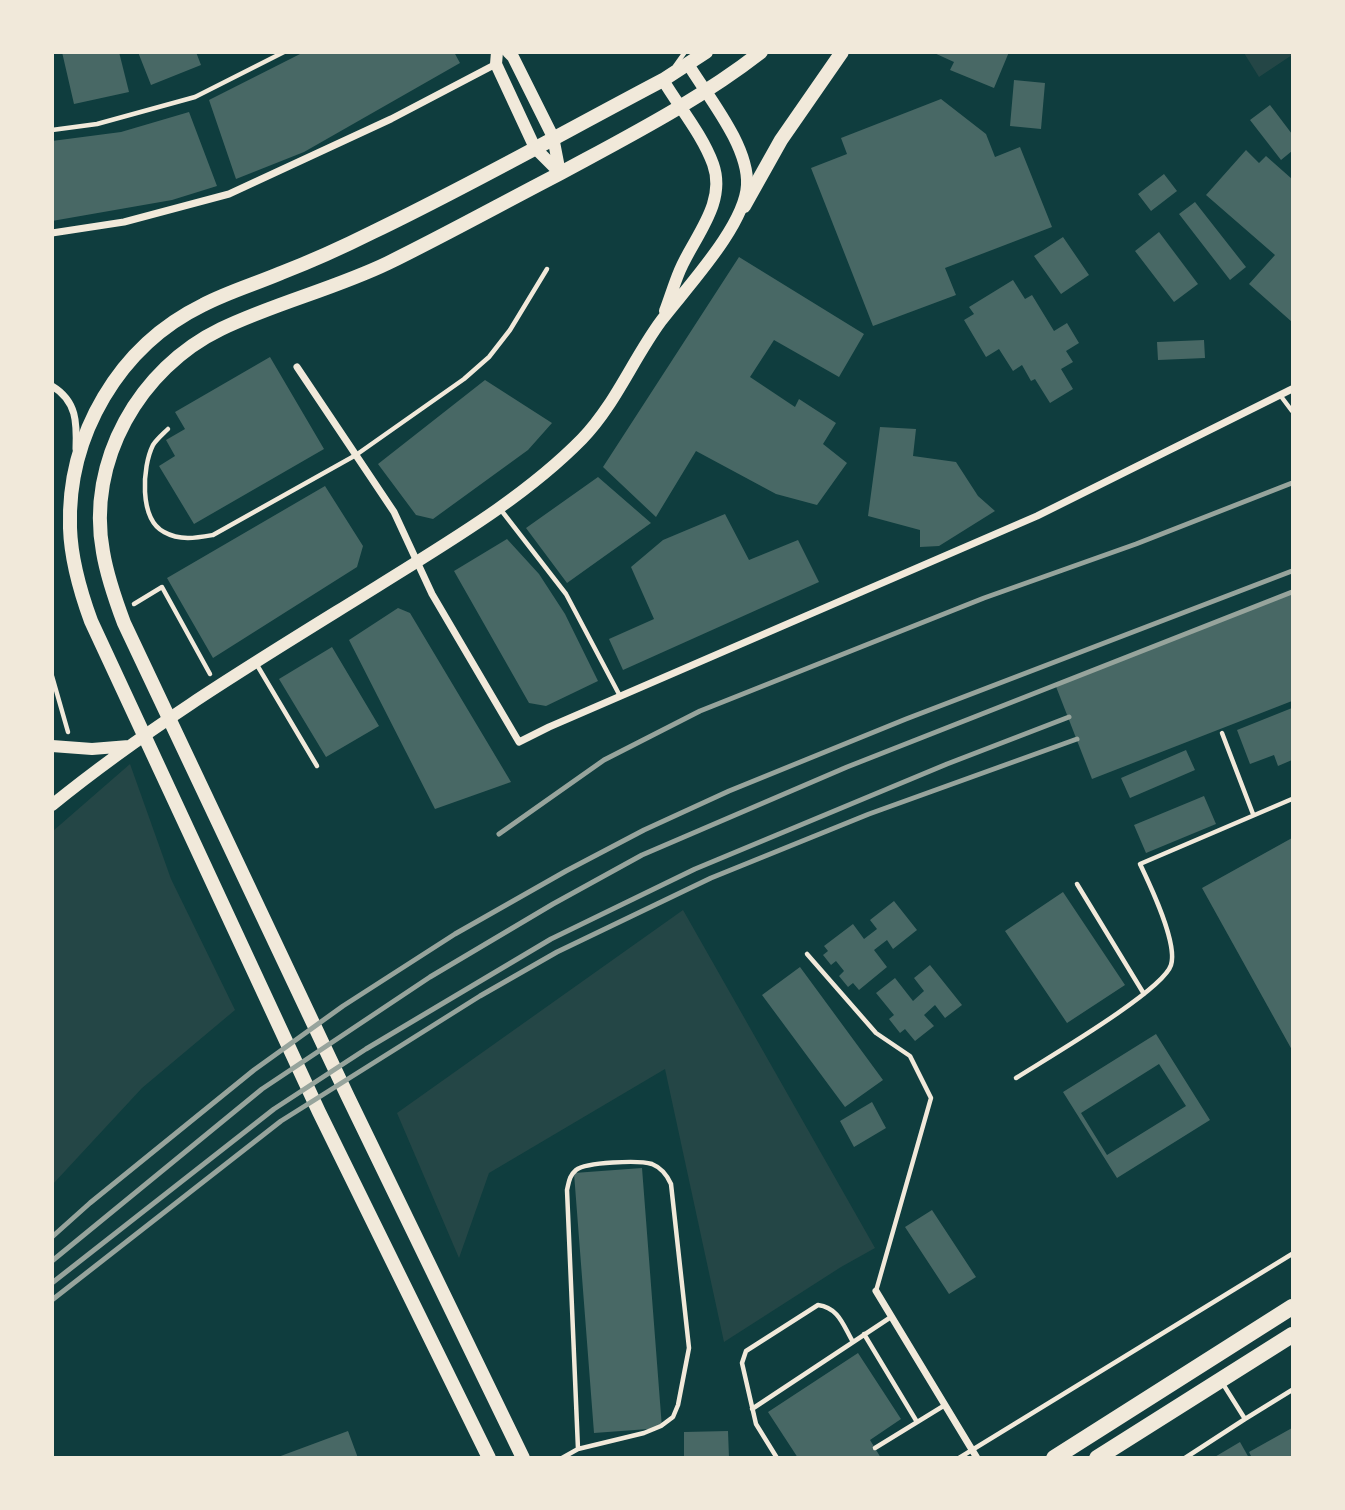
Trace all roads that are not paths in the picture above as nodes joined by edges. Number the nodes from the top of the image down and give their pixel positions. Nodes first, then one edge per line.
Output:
1 (508, 52) edge
2 (706, 52) edge
3 (761, 52) edge
4 (842, 52) edge
5 (496, 58) edge
6 (687, 58) edge
7 (663, 80) junction
8 (705, 92) junction
9 (679, 108) junction
10 (553, 137) junction
11 (535, 148) junction
12 (560, 173) junction
13 (744, 206) junction
14 (52, 233) edge
15 (548, 269) dead end
16 (661, 321) junction
17 (298, 367) dead end
18 (52, 386) edge
19 (1293, 389) edge
20 (1280, 395) junction
21 (1293, 411) edge
22 (168, 429) dead end
23 (356, 455) junction
24 (76, 464) junction
25 (498, 506) junction
26 (418, 561) junction
27 (256, 663) junction
28 (620, 696) junction
29 (1222, 733) dead end
30 (52, 746) edge
31 (128, 746) junction
32 (317, 766) dead end
33 (1293, 799) edge
34 (52, 805) edge
35 (1253, 814) junction
36 (1077, 884) dead end
37 (807, 954) dead end
38 (1144, 993) junction
39 (1016, 1078) dead end
40 (1293, 1254) edge
41 (876, 1291) joint
42 (1293, 1307) edge
43 (892, 1317) junction
44 (864, 1335) junction
45 (1293, 1335) edge
46 (853, 1342) junction
47 (1220, 1380) junction
48 (1293, 1390) edge
49 (945, 1405) junction
50 (752, 1409) junction
51 (1245, 1419) junction
52 (917, 1422) junction
53 (875, 1448) dead end
54 (578, 1449) junction
55 (972, 1449) junction
56 (489, 1458) edge
57 (523, 1458) edge
58 (562, 1458) edge
59 (777, 1458) edge
60 (959, 1458) edge
61 (977, 1458) edge
62 (1054, 1458) edge
63 (1097, 1458) edge
64 (1185, 1458) edge

1 - 10 main road
2 - 6 main road
3 - 8 main road
4 - 13 main road
5 - 11 main road
5 - 14 street
6 - 7 main road
6 - 8 main road
7 - 9 main road
7 - 10 main road
8 - 9 main road
8 - 13 main road
9 - 12 main road
9 - 16 main road
10 - 11 main road
10 - 12 main road
11 - 12 main road
11 - 24 main road
12 - 57 main road
13 - 16 main road
15 - 23 lane
16 - 25 main road
17 - 23 street
18 - 24 street
19 - 20 street
20 - 21 lane
20 - 28 street
22 - 23 lane
23 - 26 street
24 - 56 main road
25 - 26 main road
25 - 28 lane
26 - 27 main road
26 - 28 street
27 - 31 main road
27 - 32 lane
29 - 35 lane
30 - 31 main road
31 - 34 main road
33 - 35 lane
35 - 38 lane
36 - 38 lane
37 - 41 lane
38 - 39 lane
40 - 55 lane
41 - 43 street
42 - 62 highway
43 - 44 lane
43 - 49 street
44 - 46 lane
44 - 52 lane
45 - 47 highway
46 - 50 lane
46 - 50 lane
47 - 51 lane
47 - 63 highway
48 - 51 lane
49 - 52 lane
49 - 55 street
50 - 59 lane
51 - 64 lane
52 - 53 lane
54 - 54 lane
54 - 58 lane
55 - 60 lane
55 - 61 street

